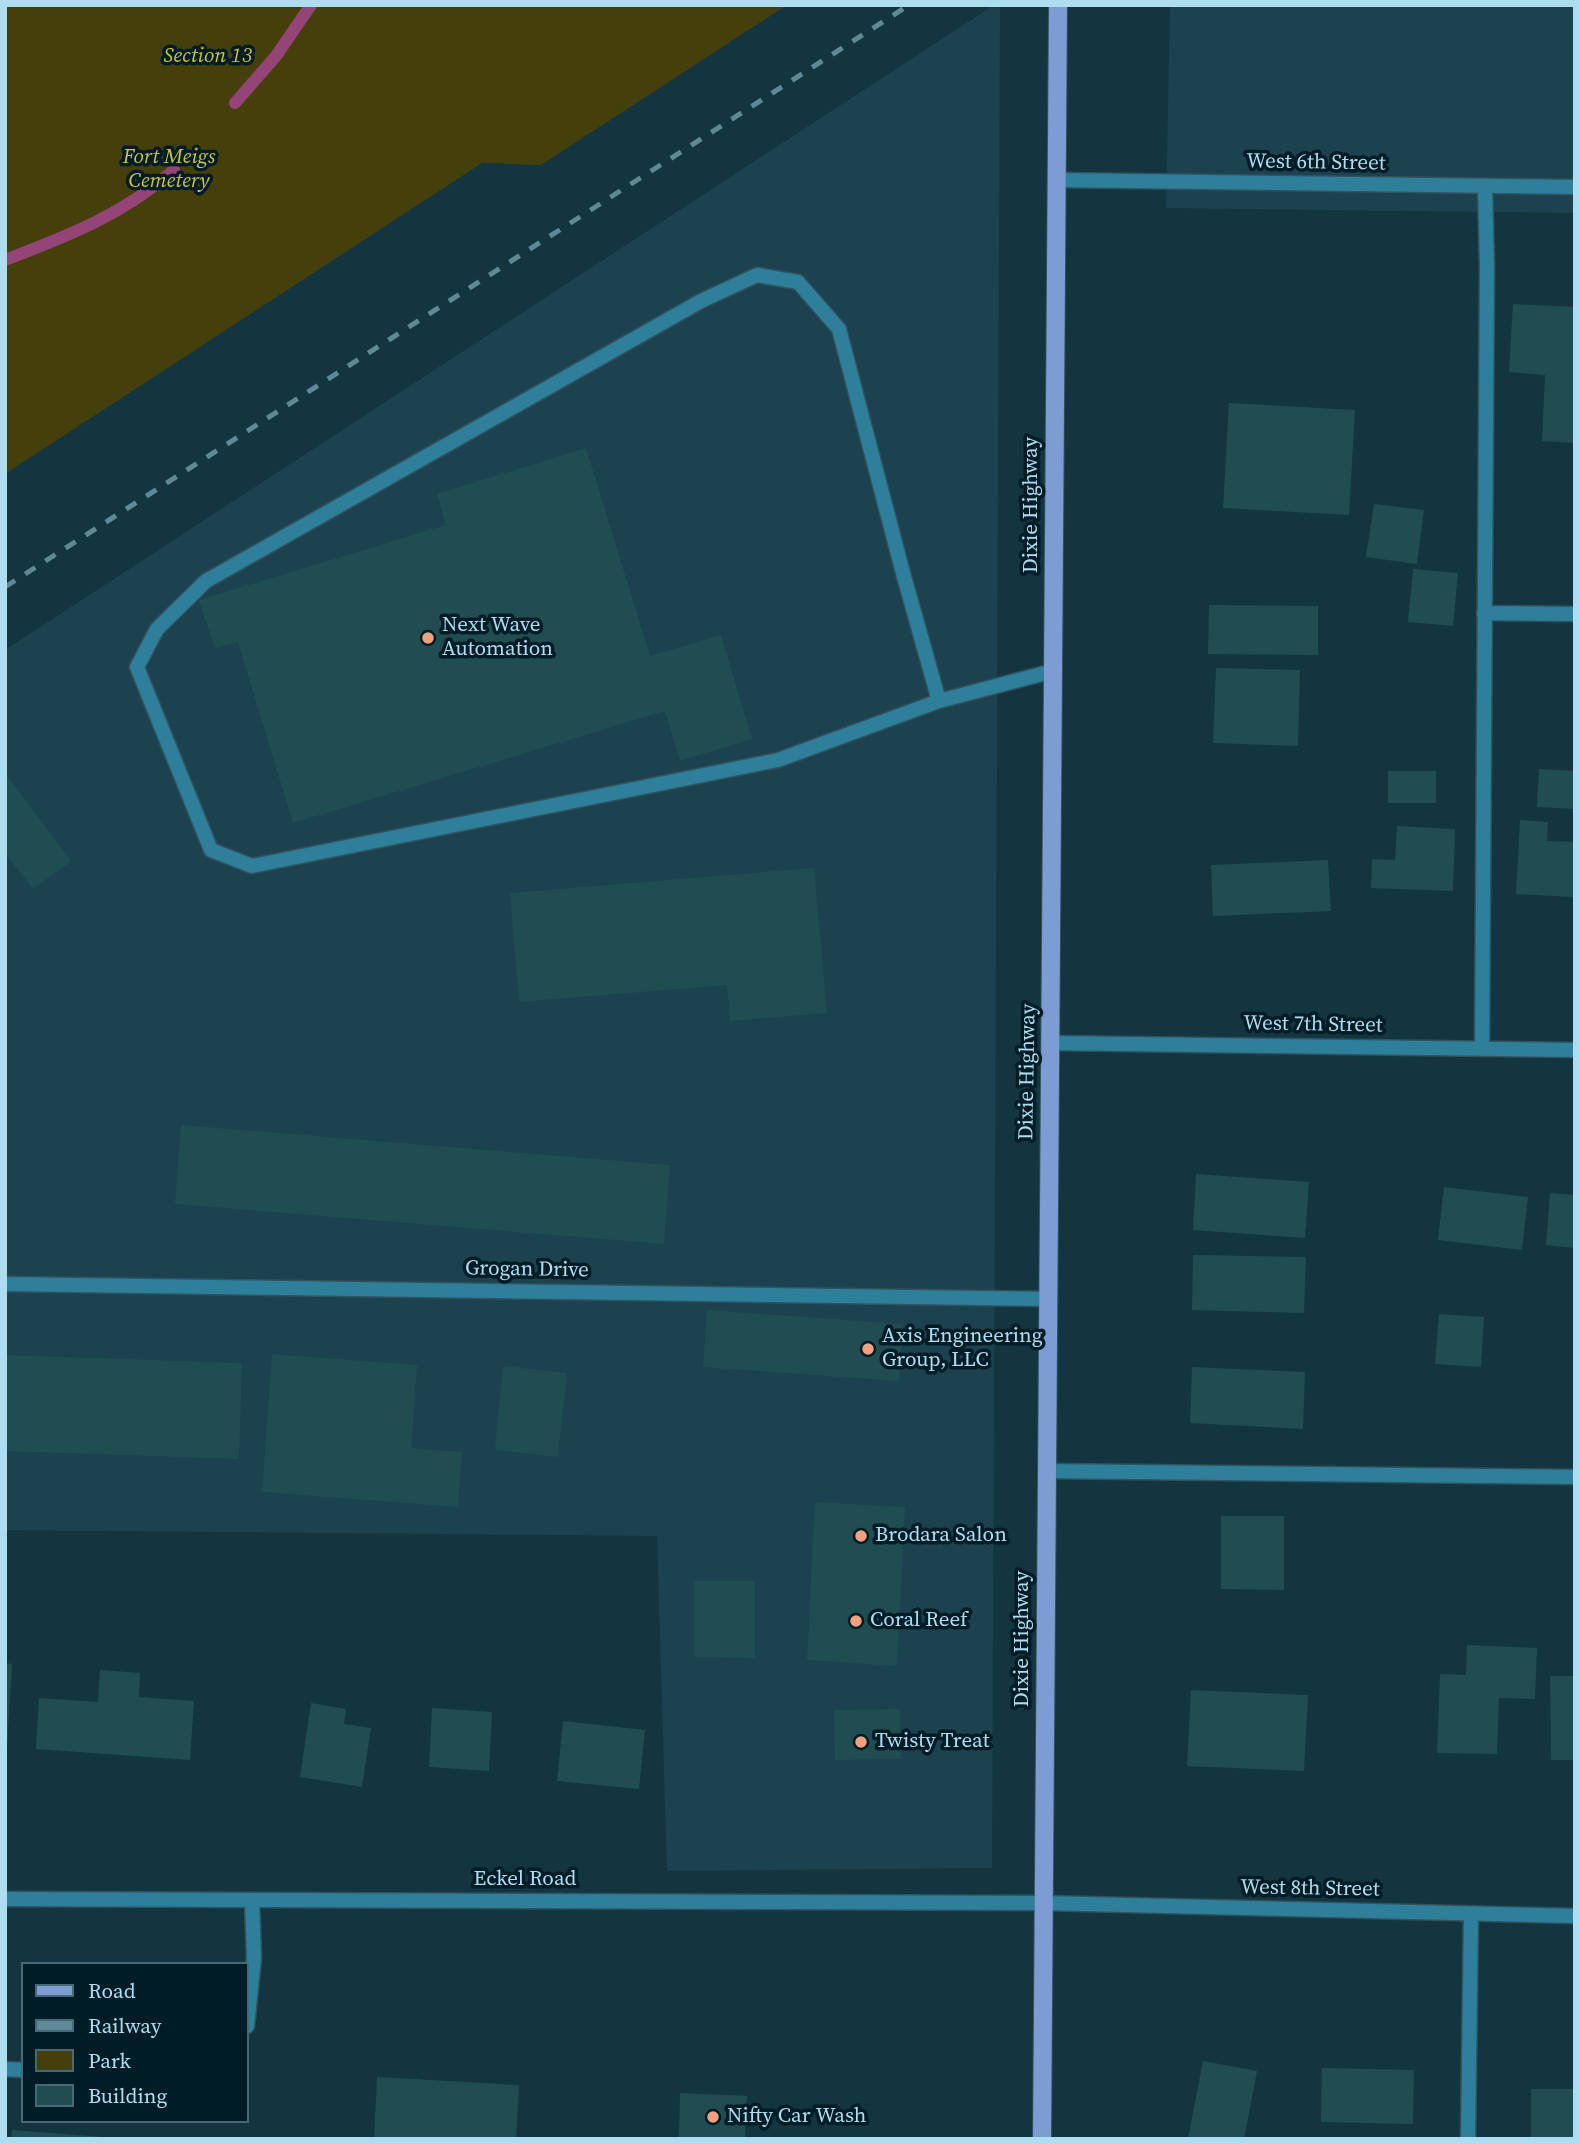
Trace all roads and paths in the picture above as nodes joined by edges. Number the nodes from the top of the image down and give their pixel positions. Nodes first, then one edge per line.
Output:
1 (1058, 5) edge
2 (1057, 180) junction
3 (1485, 186) junction
4 (1575, 187) edge
5 (1484, 613) junction
6 (1575, 614) edge
7 (1053, 671) junction
8 (939, 701) junction
9 (1051, 1043) junction
10 (1482, 1049) junction
11 (1575, 1050) edge
12 (5, 1284) edge
13 (1048, 1299) junction
14 (1047, 1471) junction
15 (1575, 1477) edge
16 (5, 1899) edge
17 (252, 1900) junction
18 (1044, 1903) junction
19 (1471, 1914) junction
20 (1575, 1916) edge
21 (248, 2016) edge
22 (1042, 2139) edge
23 (1468, 2139) edge

1 - 2 main road, Dixie Highway
2 - 3 street, West 6th Street
2 - 7 main road, Dixie Highway
3 - 4 street, West 6th Street
3 - 5 street
5 - 6 street
5 - 10 street
7 - 8 street
7 - 9 main road, Dixie Highway
8 - 8 street
9 - 10 street, West 7th Street
9 - 13 main road, Dixie Highway
10 - 11 street, West 7th Street
12 - 13 street, Grogan Drive
13 - 14 main road, Dixie Highway
14 - 15 street
14 - 18 main road, Dixie Highway
16 - 17 street, Eckel Road
17 - 18 street, Eckel Road
17 - 21 street
18 - 19 street, West 8th Street
18 - 22 main road, Dixie Highway
19 - 20 street, West 8th Street
19 - 23 street

